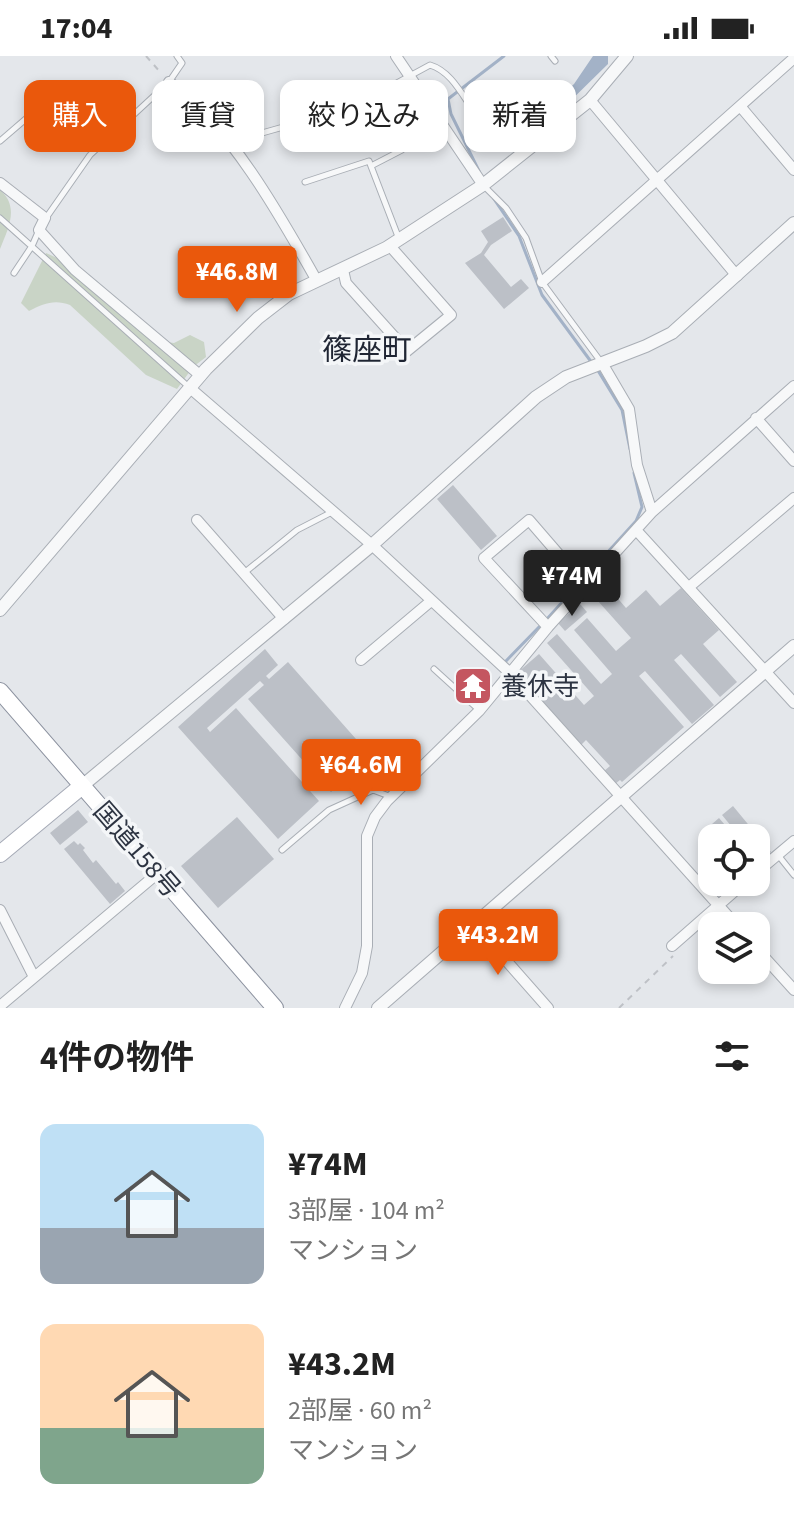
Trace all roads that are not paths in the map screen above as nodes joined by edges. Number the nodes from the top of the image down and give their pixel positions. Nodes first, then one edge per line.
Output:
1 (177, 56) edge
2 (396, 56) edge
3 (627, 56) edge
4 (794, 58) edge
5 (409, 75) junction
6 (170, 80) edge
7 (152, 98) edge
8 (590, 100) junction
9 (740, 106) junction
10 (24, 120) edge
11 (264, 132) edge
12 (0, 141) edge
13 (235, 152) edge
14 (398, 152) edge
15 (523, 153) junction
16 (371, 166) junction
17 (794, 170) edge
18 (656, 180) junction
19 (305, 182) dead end
20 (0, 183) edge
21 (483, 185) junction
22 (0, 218) edge
23 (45, 218) junction
24 (794, 223) edge
25 (39, 230) junction
26 (395, 243) junction
27 (32, 246) junction
28 (343, 270) junction
29 (14, 273) dead end
30 (737, 276) junction
31 (317, 281) junction
32 (542, 282) junction
33 (602, 363) junction
34 (201, 376) junction
35 (794, 386) edge
36 (190, 388) junction
37 (756, 418) junction
38 (794, 461) edge
39 (794, 498) edge
40 (333, 511) junction
41 (652, 512) junction
42 (197, 520) dead end
43 (637, 531) junction
44 (372, 545) junction
45 (244, 573) junction
46 (586, 586) junction
47 (689, 587) junction
48 (431, 601) junction
49 (0, 610) edge
50 (284, 619) junction
51 (548, 627) junction
52 (794, 646) edge
53 (361, 660) dead end
54 (434, 669) dead end
55 (766, 671) junction
56 (510, 673) junction
57 (0, 691) edge
58 (794, 703) edge
59 (479, 711) junction
60 (82, 786) junction
61 (391, 797) junction
62 (621, 797) junction
63 (794, 841) edge
64 (282, 850) dead end
65 (0, 854) edge
66 (778, 855) junction
67 (770, 862) edge
68 (158, 873) junction
69 (794, 875) edge
70 (729, 896) edge
71 (718, 905) junction
72 (0, 910) edge
73 (724, 912) edge
74 (474, 924) junction
75 (673, 950) road end
76 (770, 963) edge
77 (34, 977) junction
78 (794, 990) edge
79 (0, 1006) edge
80 (275, 1008) edge
81 (345, 1008) edge
82 (378, 1008) edge
83 (548, 1008) edge

1 - 6 lane
2 - 5 street
3 - 8 street
4 - 9 street
5 - 11 lane
5 - 15 lane
5 - 21 street
7 - 23 lane
8 - 15 street
8 - 18 street
9 - 17 street
9 - 18 street
10 - 12 lane
13 - 31 street
14 - 16 lane
15 - 21 street
16 - 19 lane
16 - 26 lane
18 - 30 street
18 - 32 street
20 - 23 street
21 - 26 street
21 - 32 lane
22 - 27 lane
23 - 25 street
24 - 30 street
25 - 27 lane
25 - 34 street
26 - 28 street
26 - 28 street
27 - 29 lane
27 - 36 lane
28 - 31 street
30 - 33 street
31 - 34 street
32 - 33 lane
33 - 41 street
33 - 44 street
34 - 36 street
35 - 37 street
36 - 40 street
36 - 49 street
37 - 38 street
37 - 41 street
39 - 47 street
40 - 44 street
40 - 45 lane
41 - 43 street
42 - 45 street
43 - 46 street
43 - 47 street
44 - 48 street
44 - 50 street
45 - 50 street
46 - 51 street
46 - 51 street
47 - 55 street
48 - 53 street
48 - 56 street
50 - 60 street
51 - 56 street
52 - 55 street
54 - 59 lane
55 - 58 street
55 - 62 street
56 - 59 street
56 - 62 street
57 - 60 main road, 国道158号
59 - 61 street
60 - 65 main road
60 - 68 main road, 国道158号
61 - 64 lane
61 - 81 street
62 - 71 street
62 - 74 street
63 - 66 street
66 - 67 street
66 - 69 lane
68 - 77 street
68 - 80 main road, 国道158号
70 - 71 street
71 - 73 street
71 - 75 street
72 - 77 street
74 - 82 street
74 - 83 street
76 - 78 street
77 - 79 street

